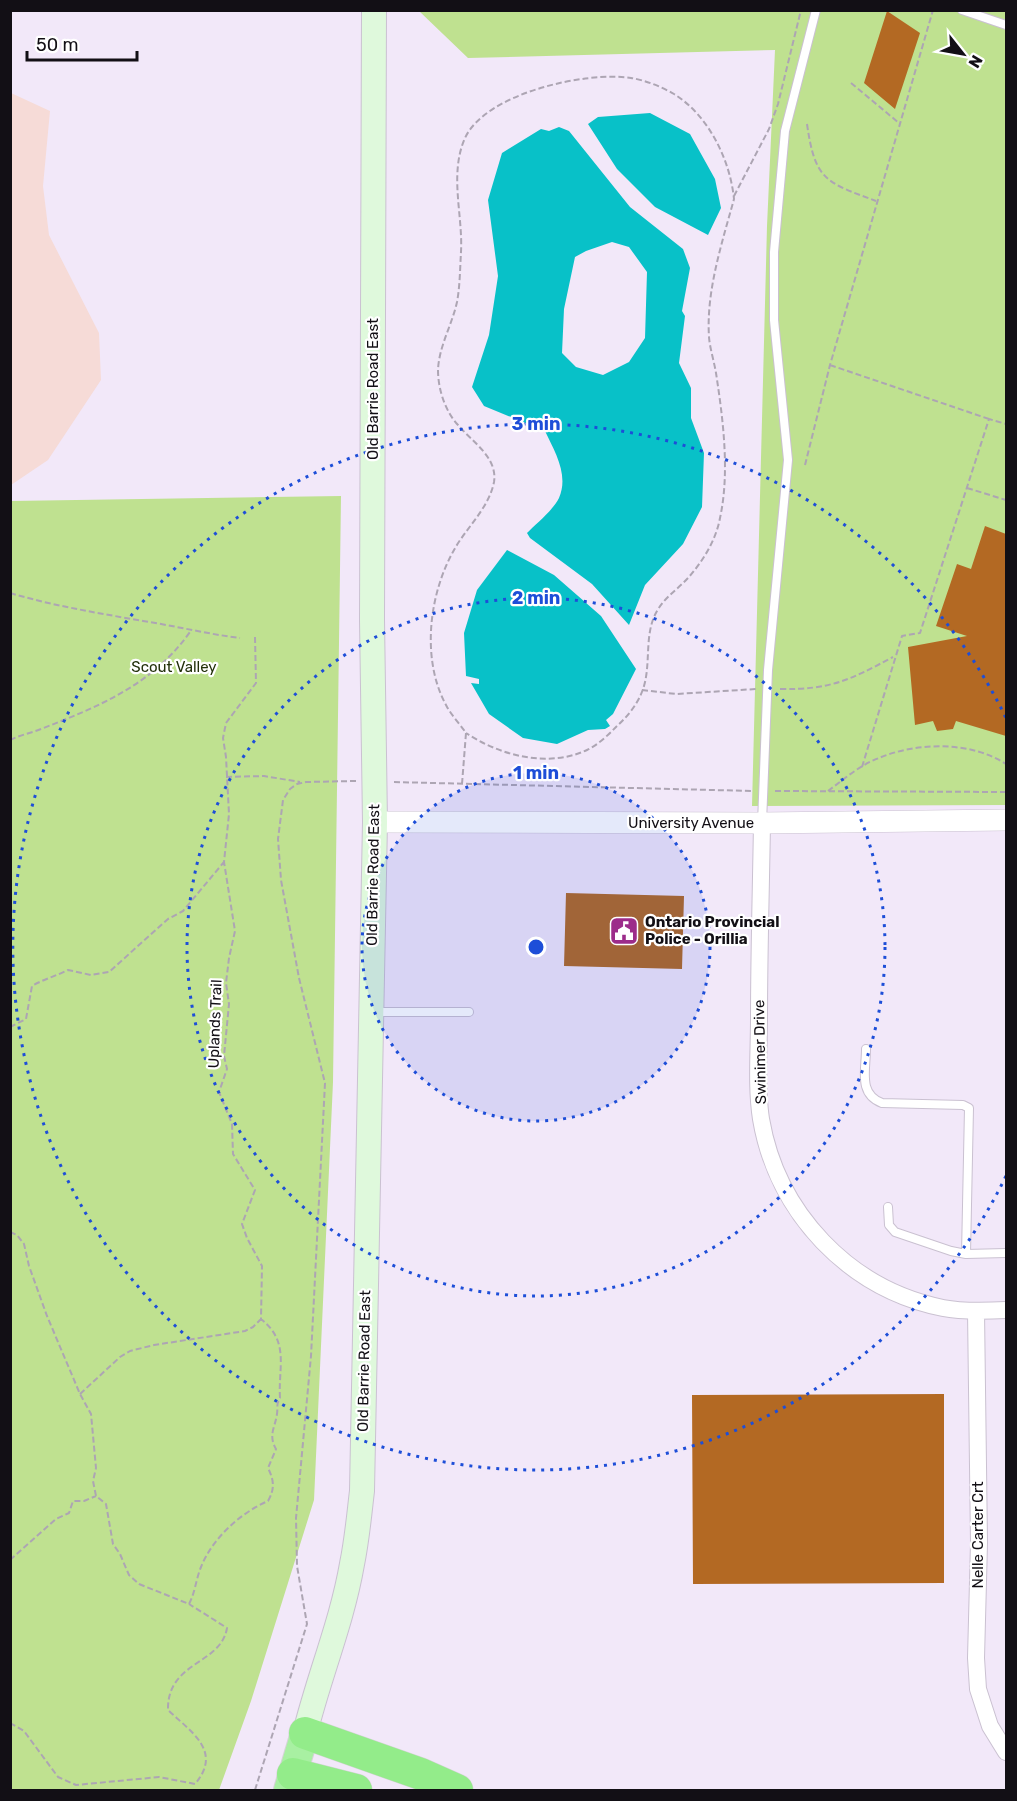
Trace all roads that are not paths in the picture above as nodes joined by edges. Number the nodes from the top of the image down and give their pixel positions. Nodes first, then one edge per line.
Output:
1 (374, 10) edge
2 (816, 10) edge
3 (962, 10) edge
4 (1006, 25) edge
5 (1006, 820) edge
6 (375, 822) junction
7 (762, 823) junction
8 (371, 1012) junction
9 (469, 1012) dead end
10 (867, 1049) dead end
11 (888, 1208) dead end
12 (1006, 1253) edge
13 (966, 1254) junction
14 (1006, 1310) edge
15 (976, 1311) junction
16 (305, 1733) junction
17 (1006, 1752) edge
18 (290, 1782) edge
19 (356, 1791) edge
20 (457, 1791) edge

1 - 6 main road, Old Barrie Road East
2 - 7 lane
3 - 4 lane
5 - 7 street, University Avenue
6 - 7 street, University Avenue
6 - 8 main road, Old Barrie Road East
7 - 15 street, Swinimer Drive
8 - 9 lane
8 - 16 main road, Old Barrie Road East
10 - 13 lane
11 - 13 lane
12 - 13 lane
14 - 15 street, Swinimer Drive
15 - 17 street, Nelle Carter Crt
16 - 18 highway
16 - 20 highway
18 - 19 highway

